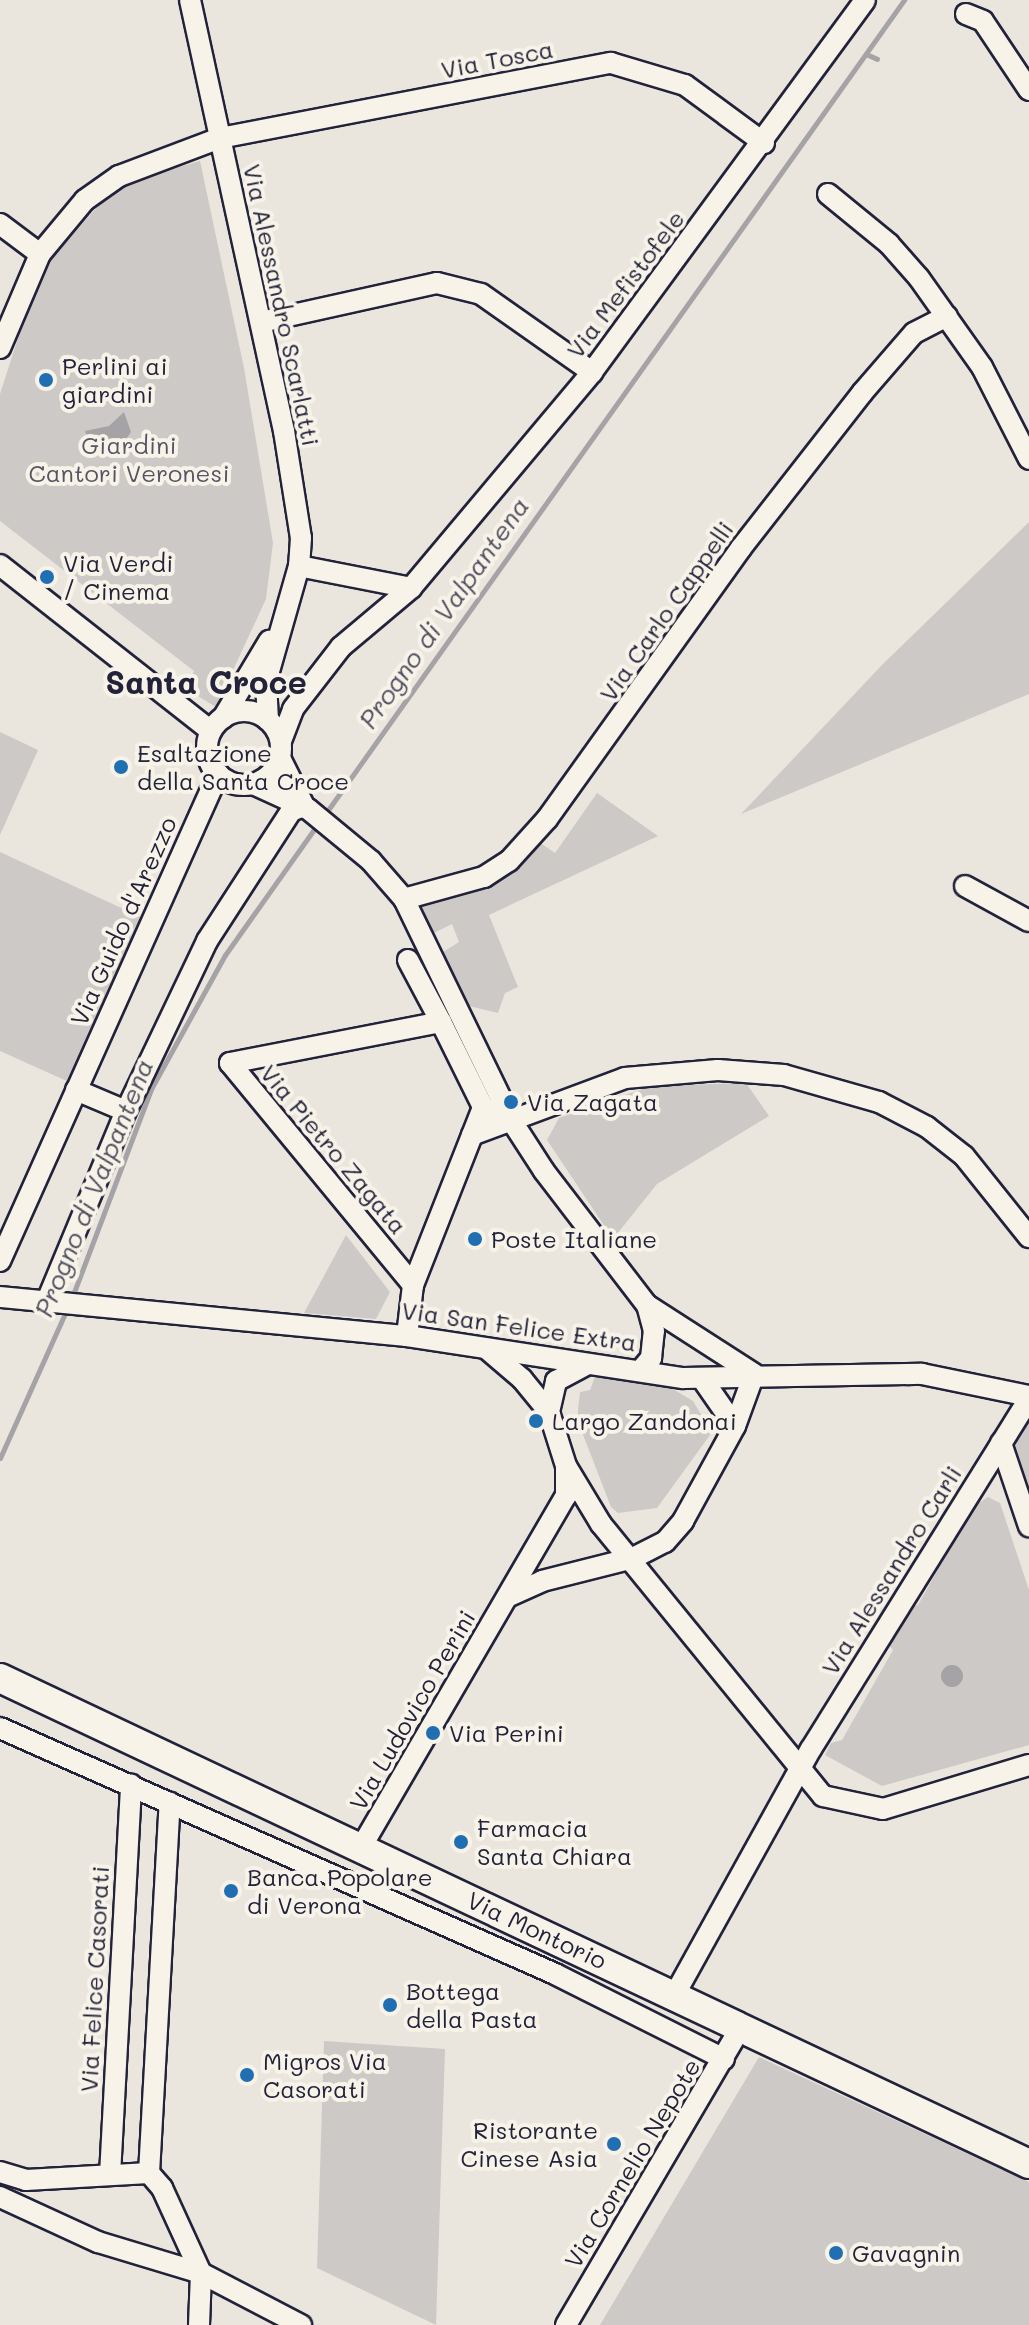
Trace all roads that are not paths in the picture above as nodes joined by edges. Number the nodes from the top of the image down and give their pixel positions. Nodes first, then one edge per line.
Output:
1 (190, 0) edge
2 (865, 0) edge
3 (966, 14) dead end
4 (1029, 90) edge
5 (220, 138) junction
6 (764, 143) junction
7 (828, 194) dead end
8 (0, 224) edge
9 (40, 254) junction
10 (947, 316) junction
11 (261, 322) junction
12 (0, 348) edge
13 (592, 372) junction
14 (1029, 459) edge
15 (0, 565) edge
16 (299, 566) junction
17 (411, 588) junction
18 (280, 620) junction
19 (268, 720) junction
20 (217, 724) junction
21 (280, 750) junction
22 (218, 774) junction
23 (253, 784) junction
24 (306, 808) junction
25 (965, 886) dead end
26 (404, 899) junction
27 (1029, 921) edge
28 (408, 960) dead end
29 (441, 1022) junction
30 (76, 1090) junction
31 (483, 1107) junction
32 (126, 1111) junction
33 (513, 1123) junction
34 (472, 1135) junction
35 (1029, 1237) edge
36 (0, 1261) edge
37 (413, 1285) junction
38 (0, 1297) edge
39 (49, 1303) junction
40 (647, 1305) junction
41 (407, 1336) junction
42 (488, 1350) junction
43 (586, 1365) junction
44 (641, 1370) junction
45 (754, 1374) junction
46 (703, 1380) junction
47 (1029, 1397) edge
48 (549, 1412) junction
49 (735, 1426) junction
50 (1001, 1443) junction
51 (566, 1466) junction
52 (1029, 1526) edge
53 (633, 1558) junction
54 (509, 1596) junction
55 (0, 1678) edge
56 (0, 1728) edge
57 (1029, 1765) edge
58 (799, 1770) junction
59 (131, 1785) junction
60 (170, 1803) junction
61 (359, 1851) junction
62 (675, 1994) junction
63 (741, 2027) junction
64 (724, 2059) junction
65 (1029, 2164) edge
66 (0, 2172) edge
67 (149, 2173) junction
68 (110, 2175) junction
69 (0, 2197) edge
70 (201, 2273) junction
71 (199, 2325) edge
72 (301, 2325) edge
73 (566, 2325) edge

1 - 5 street, Via Alessandro Scarlatti
2 - 6 street, Via Mefistofele
3 - 4 street
5 - 6 street, Via Tosca
5 - 9 street, Via Tosca
5 - 11 street, Via Alessandro Scarlatti
6 - 13 street, Via Mefistofele
7 - 10 street
8 - 9 street
9 - 12 street, Via Tosca
10 - 14 street
10 - 26 street, Via Carlo Cappelli
11 - 13 street
11 - 16 street, Via Alessandro Scarlatti
13 - 17 street, Via Mefistofele
15 - 20 street
16 - 17 street
16 - 18 street, Via Alessandro Scarlatti
17 - 21 street, Via Mefistofele
18 - 19 street, Via Alessandro Scarlatti
18 - 20 street, Via Alessandro Scarlatti
19 - 20 street
19 - 21 street
20 - 22 street
21 - 23 street
21 - 24 street
22 - 23 street
22 - 30 street, Via Guido d'Arezzo
23 - 24 street
24 - 26 street
24 - 32 street
25 - 27 street
26 - 33 street
28 - 29 street
29 - 31 street
29 - 37 street, Via Pietro Zagata
30 - 32 street
30 - 36 street, Via Guido d'Arezzo
31 - 33 street
31 - 34 street, Via Pietro Zagata
32 - 39 street
33 - 34 street
33 - 35 street
33 - 40 street
34 - 37 street, Via Pietro Zagata
37 - 41 street, Via Pietro Zagata
38 - 39 street, Via San Felice Extra
39 - 41 street, Via San Felice Extra
40 - 44 street
40 - 45 street
41 - 42 street, Via San Felice Extra
42 - 43 street, Via San Felice Extra
42 - 48 street
43 - 44 street, Via San Felice Extra
43 - 48 street
44 - 46 street, Via San Felice Extra
45 - 46 street, Via San Felice Extra
45 - 47 street, Via San Felice Extra
45 - 49 street
46 - 49 street
47 - 50 street, Via Alessandro Carli
48 - 51 street
49 - 53 street
50 - 52 street
50 - 58 street, Via Alessandro Carli
51 - 53 street
51 - 54 street, Via Ludovico Perini
53 - 54 street
53 - 58 street
54 - 61 street, Via Ludovico Perini
55 - 61 street, Via Montorio
56 - 59 street, Via Montorio
57 - 58 street
58 - 62 street, Via Alessandro Carli
59 - 60 street, Via Montorio
59 - 68 street, Via Felice Casorati
60 - 64 street, Via Montorio
60 - 67 street
61 - 62 street, Via Montorio
62 - 63 street, Via Montorio
63 - 64 street, Via Cornelio Nepote
63 - 65 street, Via Montorio
64 - 73 street, Via Cornelio Nepote
66 - 68 street
67 - 68 street
67 - 70 street
69 - 70 street
70 - 71 street
70 - 72 street

